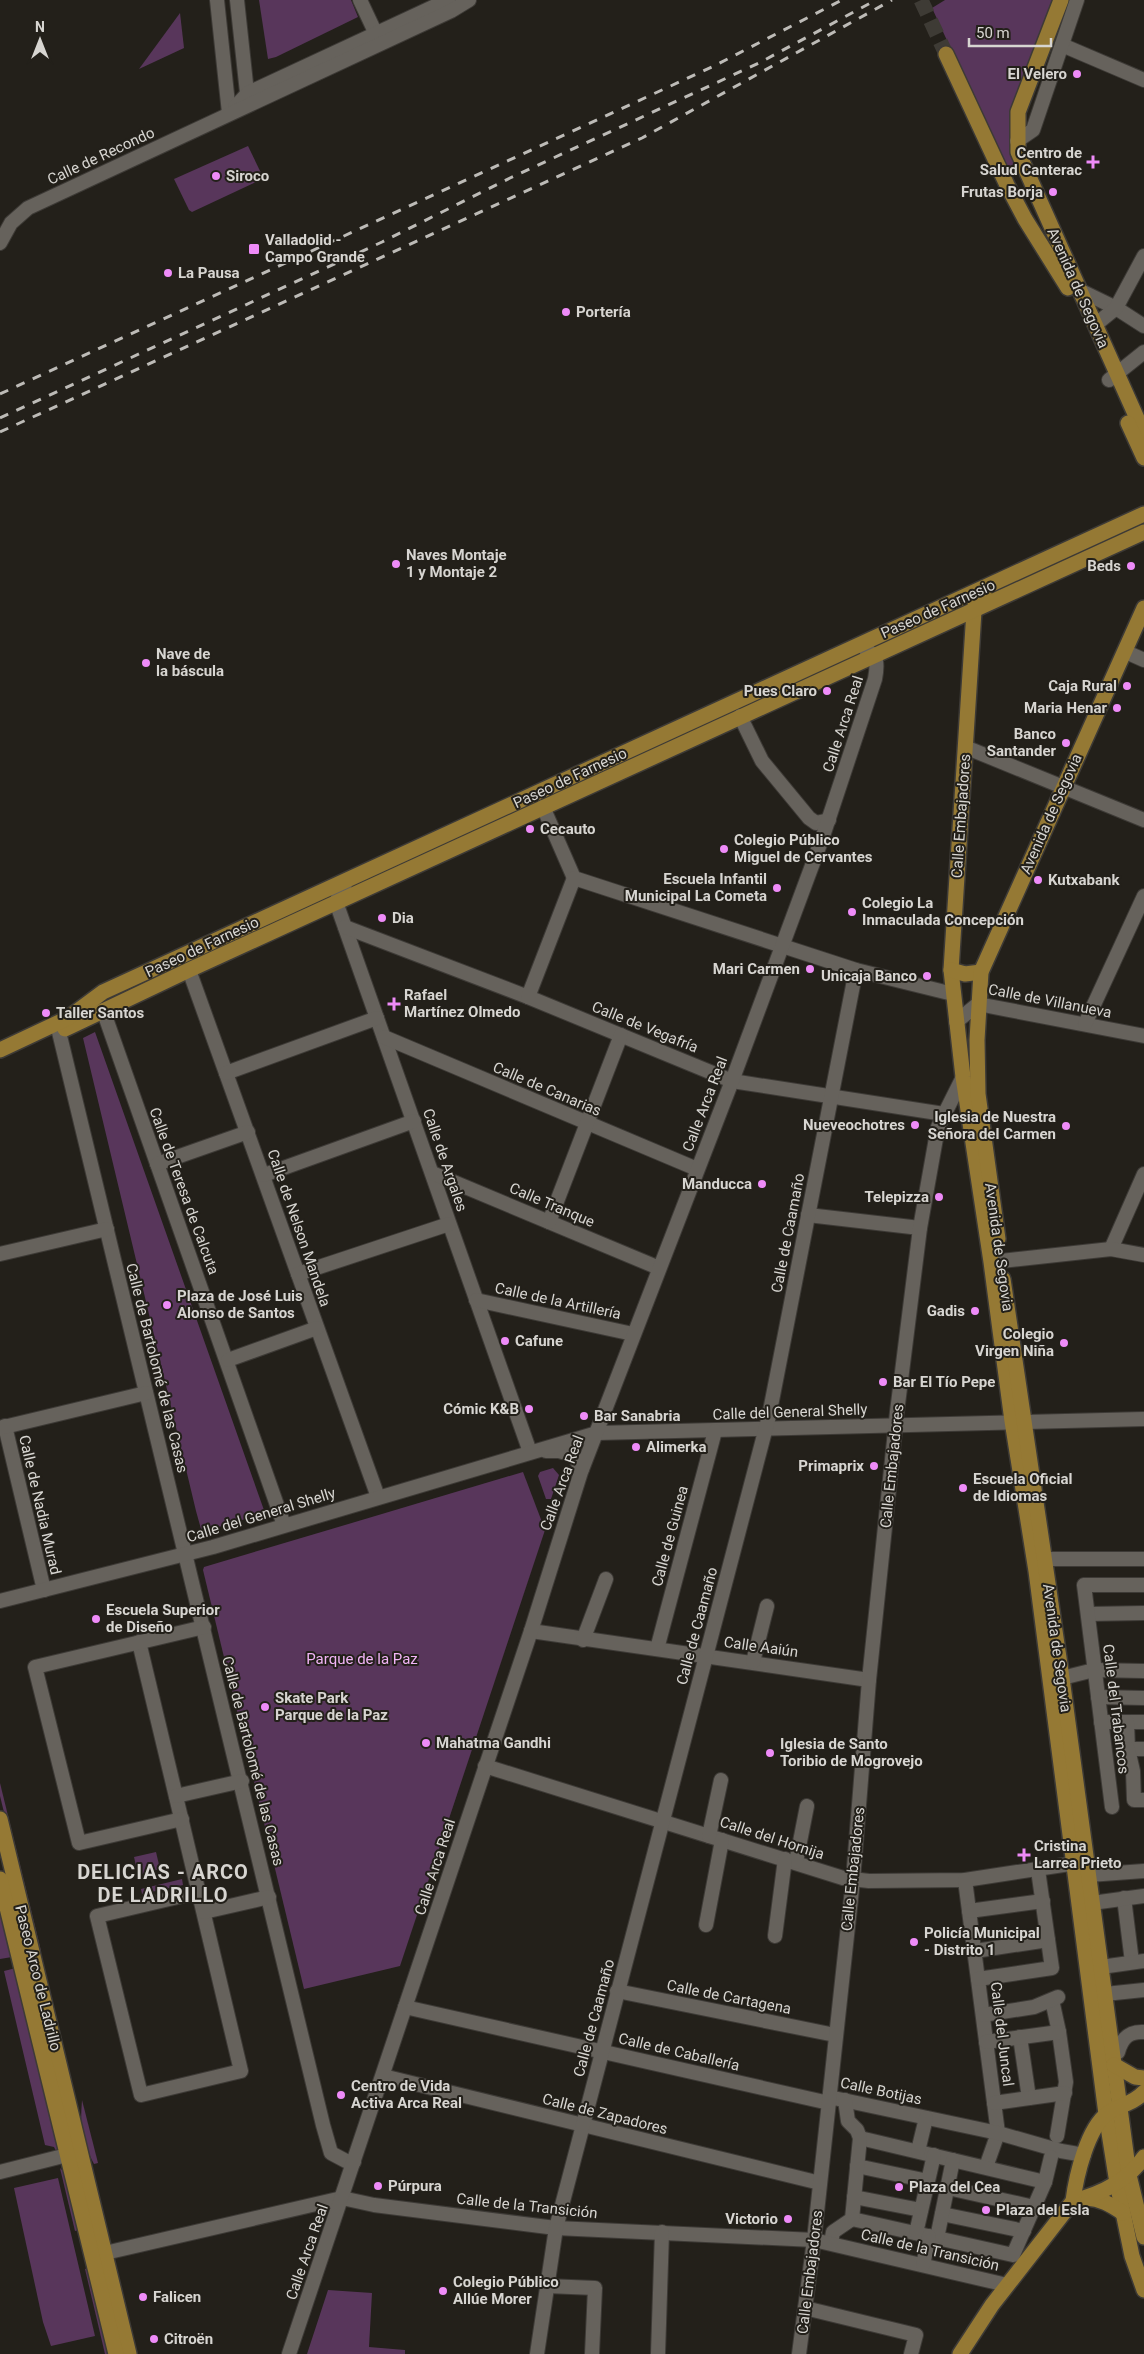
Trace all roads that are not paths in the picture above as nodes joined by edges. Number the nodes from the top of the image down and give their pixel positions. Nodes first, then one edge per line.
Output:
1 (216, 0) edge
2 (237, 0) edge
3 (360, 0) edge
4 (448, 0) edge
5 (469, 0) edge
6 (1061, 0) edge
7 (1077, 0) edge
8 (376, 34) junction
9 (1062, 45) junction
10 (946, 54) tunnel mouth
11 (1144, 80) edge
12 (248, 99) junction
13 (229, 113) junction
14 (1017, 141) junction
15 (2, 236) edge
16 (1144, 256) edge
17 (1079, 290) junction
18 (1116, 308) junction
19 (1095, 325) junction
20 (1144, 326) edge
21 (1144, 352) edge
22 (1113, 377) junction
23 (1144, 434) edge
24 (1144, 458) edge
25 (1144, 514) edge
26 (1144, 532) edge
27 (987, 587) junction
28 (1144, 608) edge
29 (974, 611) junction
30 (850, 649) junction
31 (1126, 652) junction
32 (874, 655) junction
33 (1144, 660) edge
34 (740, 716) junction
35 (966, 747) junction
36 (1063, 786) junction
37 (543, 807) junction
38 (828, 820) junction
39 (1144, 820) edge
40 (574, 878) junction
41 (347, 880) junction
42 (1144, 896) edge
43 (336, 902) junction
44 (345, 927) junction
45 (782, 946) junction
46 (189, 970) junction
47 (856, 970) junction
48 (951, 970) junction
49 (981, 972) junction
50 (953, 994) junction
51 (528, 997) junction
52 (978, 1004) junction
53 (103, 1010) junction
54 (377, 1018) junction
55 (956, 1022) junction
56 (1085, 1024) junction
57 (59, 1032) junction
58 (621, 1035) junction
59 (1144, 1036) edge
60 (384, 1038) junction
61 (0, 1050) edge
62 (0, 1060) edge
63 (226, 1073) junction
64 (963, 1076) junction
65 (732, 1081) junction
66 (831, 1096) junction
67 (944, 1114) junction
68 (414, 1120) junction
69 (588, 1124) junction
70 (248, 1132) junction
71 (157, 1164) junction
72 (698, 1169) junction
73 (432, 1173) junction
74 (1144, 1174) edge
75 (264, 1175) junction
76 (808, 1214) junction
77 (549, 1222) junction
78 (449, 1224) junction
79 (920, 1228) junction
80 (107, 1229) junction
81 (1111, 1249) junction
82 (0, 1254) edge
83 (1144, 1255) edge
84 (1001, 1261) junction
85 (659, 1268) junction
86 (298, 1274) junction
87 (476, 1300) junction
88 (317, 1328) junction
89 (634, 1334) junction
90 (228, 1360) junction
91 (146, 1393) junction
92 (1144, 1418) edge
93 (1018, 1421) junction
94 (895, 1425) junction
95 (3, 1427) edge
96 (766, 1429) junction
97 (715, 1431) junction
98 (597, 1433) junction
99 (530, 1452) junction
100 (582, 1469) junction
101 (378, 1497) junction
102 (284, 1525) junction
103 (1029, 1530) junction
104 (186, 1554) junction
105 (1045, 1559) junction
106 (1144, 1559) edge
107 (606, 1579) dead end
108 (1144, 1585) edge
109 (44, 1590) junction
110 (0, 1601) edge
111 (767, 1606) dead end
112 (1144, 1613) edge
113 (1088, 1614) junction
114 (204, 1627) junction
115 (530, 1631) junction
116 (583, 1640) junction
117 (139, 1642) junction
118 (657, 1650) junction
119 (706, 1656) junction
120 (753, 1662) junction
121 (1094, 1670) junction
122 (1144, 1671) edge
123 (1062, 1678) junction
124 (869, 1680) junction
125 (1098, 1697) junction
126 (1144, 1698) edge
127 (1101, 1722) junction
128 (1127, 1722) junction
129 (1144, 1722) edge
130 (1128, 1749) junction
131 (1144, 1749) edge
132 (485, 1766) junction
133 (721, 1780) dead end
134 (242, 1781) junction
135 (176, 1796) junction
136 (1144, 1800) edge
137 (807, 1806) dead end
138 (1112, 1807) dead end
139 (0, 1819) edge
140 (182, 1819) junction
141 (664, 1821) junction
142 (716, 1838) junction
143 (790, 1861) junction
144 (1083, 1867) junction
145 (1038, 1870) junction
146 (1144, 1871) edge
147 (0, 1879) edge
148 (853, 1880) junction
149 (966, 1880) junction
150 (199, 1892) junction
151 (1144, 1896) edge
152 (269, 1897) junction
153 (1124, 1898) junction
154 (1043, 1901) junction
155 (1092, 1903) junction
156 (969, 1910) junction
157 (204, 1912) junction
158 (706, 1924) dead end
159 (775, 1936) dead end
160 (1048, 1940) junction
161 (975, 1951) junction
162 (1138, 1961) edge
163 (1101, 1967) junction
164 (978, 1978) junction
165 (1144, 1990) edge
166 (617, 1991) junction
167 (1105, 1994) junction
168 (406, 2007) junction
169 (983, 2015) junction
170 (1059, 2032) junction
171 (1144, 2032) edge
172 (835, 2035) junction
173 (1020, 2037) junction
174 (986, 2042) junction
175 (602, 2051) junction
176 (1113, 2059) junction
177 (382, 2076) junction
178 (1144, 2078) edge
179 (1065, 2093) junction
180 (1029, 2098) junction
181 (1141, 2099) edge
182 (829, 2100) junction
183 (844, 2100) junction
184 (994, 2103) junction
185 (1121, 2105) junction
186 (1106, 2114) junction
187 (926, 2118) junction
188 (584, 2126) junction
189 (998, 2133) junction
190 (1057, 2136) dead end
191 (77, 2137) junction
192 (860, 2138) junction
193 (918, 2151) junction
194 (67, 2155) junction
195 (934, 2155) junction
196 (1051, 2157) dead end
197 (1144, 2157) edge
198 (953, 2160) junction
199 (1083, 2160) junction
200 (354, 2162) junction
201 (857, 2166) junction
202 (986, 2167) junction
203 (0, 2172) edge
204 (928, 2181) junction
205 (1046, 2182) junction
206 (1117, 2182) junction
207 (820, 2183) junction
208 (948, 2188) junction
209 (854, 2197) junction
210 (342, 2198) junction
211 (1080, 2200) junction
212 (1034, 2207) junction
213 (921, 2210) junction
214 (1123, 2213) junction
215 (942, 2214) junction
216 (852, 2219) junction
217 (556, 2228) junction
218 (1024, 2231) junction
219 (662, 2232) junction
220 (927, 2236) junction
221 (1144, 2237) edge
222 (814, 2240) junction
223 (831, 2244) junction
224 (105, 2253) junction
225 (923, 2265) junction
226 (97, 2276) junction
227 (1007, 2285) junction
228 (547, 2286) junction
229 (1144, 2290) edge
230 (805, 2308) junction
231 (116, 2354) edge
232 (129, 2354) edge
233 (289, 2354) edge
234 (537, 2354) edge
235 (592, 2354) edge
236 (658, 2354) edge
237 (799, 2354) edge
238 (911, 2354) edge
239 (960, 2354) edge

1 - 13 street
2 - 12 street
3 - 8 street
4 - 8 street, Calle de Recondo
5 - 12 street, Calle de Recondo
6 - 14 main road, Avenida de Segovia
7 - 9 street
8 - 12 street, Calle de Recondo
9 - 11 street
9 - 14 street
10 - 22 main road, Avenida de Segovia
12 - 13 street, Calle de Recondo
13 - 15 street, Calle de Recondo
14 - 17 main road, Avenida de Segovia
16 - 18 street
17 - 18 street
17 - 19 main road, Avenida de Segovia
18 - 19 street
18 - 20 street
19 - 22 main road, Avenida de Segovia
21 - 22 street
22 - 23 main road, Avenida de Segovia
22 - 24 main road, Avenida de Segovia
25 - 27 main road, Paseo de Farnesio
26 - 29 main road, Paseo de Farnesio
27 - 29 main road, Calle Embajadores
27 - 30 main road, Paseo de Farnesio
28 - 31 main road, Avenida de Segovia
29 - 32 main road, Paseo de Farnesio
29 - 35 main road, Calle Embajadores
30 - 32 street
30 - 41 main road, Paseo de Farnesio
31 - 33 street
31 - 36 main road, Avenida de Segovia
32 - 34 main road, Paseo de Farnesio
32 - 38 street, Calle Arca Real
34 - 37 main road, Paseo de Farnesio
34 - 38 street
35 - 36 street
35 - 48 main road, Calle Embajadores
36 - 39 street
36 - 49 main road, Avenida de Segovia
37 - 40 street
37 - 43 main road, Paseo de Farnesio
38 - 45 street, Calle Arca Real
40 - 45 street
40 - 51 street
41 - 43 street
41 - 61 main road, Paseo de Farnesio
42 - 56 street
43 - 44 street, Calle de Argales
43 - 46 main road, Paseo de Farnesio
44 - 51 street, Calle de Vegafría
44 - 54 street, Calle de Argales
45 - 47 street
45 - 65 street, Calle Arca Real
46 - 53 main road, Paseo de Farnesio
46 - 63 street, Calle de Nelson Mandela
47 - 50 street
47 - 66 street, Calle de Caamaño
48 - 49 main road
48 - 50 main road, Calle Embajadores
49 - 52 main road, Avenida de Segovia
50 - 55 main road, Calle Embajadores
51 - 58 street, Calle de Vegafría
52 - 55 street, Calle de Villanueva
52 - 56 street, Calle de Villanueva
52 - 84 main road, Avenida de Segovia
53 - 57 main road, Paseo de Farnesio
53 - 71 street, Calle de Teresa de Calcuta
54 - 60 street, Calle de Argales
54 - 63 street
55 - 64 main road, Calle Embajadores
56 - 59 street, Calle de Villanueva
57 - 62 main road, Paseo de Farnesio
57 - 80 street, Calle de Bartolomé de las Casas
58 - 65 street, Calle de Vegafría
58 - 69 street
60 - 68 street, Calle de Argales
60 - 69 street, Calle de Canarias
63 - 70 street, Calle de Nelson Mandela
64 - 67 street, Calle Embajadores
64 - 93 main road, Avenida de Segovia
65 - 66 street, Calle de Vegafría
65 - 72 street, Calle Arca Real
66 - 67 street, Calle de Vegafría
66 - 76 street, Calle de Caamaño
67 - 79 street, Calle Embajadores
68 - 73 street, Calle de Argales
68 - 75 street
69 - 72 street, Calle de Canarias
69 - 77 street
70 - 71 street
70 - 75 street, Calle de Nelson Mandela
71 - 90 street, Calle de Teresa de Calcuta
72 - 85 street, Calle Arca Real
73 - 77 street, Calle Tranque
73 - 78 street, Calle de Argales
74 - 81 street
75 - 86 street, Calle de Nelson Mandela
76 - 79 street
76 - 96 street, Calle de Caamaño
77 - 85 street, Calle Tranque
78 - 86 street
78 - 87 street, Calle de Argales
79 - 94 street, Calle Embajadores
80 - 82 street
80 - 91 street, Calle de Bartolomé de las Casas
81 - 83 street
81 - 84 street
84 - 93 main road, Avenida de Segovia
85 - 89 street, Calle Arca Real
86 - 88 street, Calle de Nelson Mandela
87 - 89 street, Calle de la Artillería
87 - 99 street, Calle de Argales
88 - 90 street
88 - 101 street, Calle de Nelson Mandela
89 - 98 street, Calle Arca Real
90 - 102 street, Calle de Teresa de Calcuta
91 - 95 street
91 - 104 street, Calle de Bartolomé de las Casas
92 - 93 street, Calle del General Shelly
93 - 94 street, Calle del General Shelly
93 - 103 main road, Avenida de Segovia
93 - 105 main road, Avenida de Segovia
94 - 96 street, Calle del General Shelly
94 - 124 street, Calle Embajadores
95 - 109 street, Calle de Nadia Murad
96 - 97 street, Calle del General Shelly
96 - 119 street, Calle de Caamaño
97 - 98 street, Calle del General Shelly
97 - 118 street, Calle de Guinea
98 - 99 street, Calle del General Shelly
98 - 100 street, Calle Arca Real
99 - 100 street, Calle del General Shelly
99 - 101 street, Calle del General Shelly
100 - 115 street, Calle Arca Real
101 - 102 street, Calle del General Shelly
102 - 104 street, Calle del General Shelly
103 - 105 street
103 - 144 main road, Avenida de Segovia
104 - 109 street, Calle del General Shelly
104 - 114 street, Calle de Bartolomé de las Casas
105 - 106 street
105 - 123 main road, Avenida de Segovia
107 - 116 street
108 - 113 street, Calle del Trabancos
109 - 110 street, Calle del General Shelly
111 - 120 street
112 - 113 street
113 - 121 street, Calle del Trabancos
114 - 117 street
114 - 134 street, Calle de Bartolomé de las Casas
115 - 116 street, Calle Aaiún
115 - 132 street, Calle Arca Real
116 - 118 street, Calle Aaiún
117 - 135 street
117 - 140 street
118 - 119 street, Calle Aaiún
119 - 120 street, Calle Aaiún
119 - 141 street, Calle de Caamaño
120 - 124 street, Calle Aaiún
121 - 122 street
121 - 123 street
121 - 125 street, Calle del Trabancos
123 - 144 main road, Avenida de Segovia
124 - 148 street, Calle Embajadores
125 - 126 street
125 - 127 street, Calle del Trabancos
127 - 128 street
127 - 138 street, Calle del Trabancos
128 - 129 street
128 - 130 street
130 - 131 street
130 - 136 street
132 - 141 street, Calle del Hornija
132 - 168 street, Calle Arca Real
133 - 142 street
134 - 135 street
134 - 152 street, Calle de Bartolomé de las Casas
135 - 140 street
137 - 143 street
139 - 191 main road, Paseo Arco de Ladrillo
140 - 150 street
141 - 142 street, Calle del Hornija
141 - 166 street, Calle de Caamaño
142 - 143 street, Calle del Hornija
142 - 158 street
143 - 148 street, Calle del Hornija
143 - 159 street
144 - 145 street, Calle del Hornija
144 - 146 street, Calle del Hornija
144 - 155 main road, Avenida de Segovia
144 - 186 main road, Avenida de Segovia
145 - 149 street, Calle del Hornija
145 - 154 street
147 - 194 main road, Paseo Arco de Ladrillo
148 - 149 street, Calle del Hornija
148 - 172 street, Calle Embajadores
149 - 156 street, Calle del Juncal
150 - 157 street
150 - 157 street
151 - 153 street
152 - 157 street
152 - 200 street, Calle de Bartolomé de las Casas
153 - 155 street
153 - 162 street
154 - 156 street
154 - 160 street
155 - 163 main road, Avenida de Segovia
156 - 161 street, Calle del Juncal
160 - 161 street
160 - 164 street
161 - 164 street, Calle del Juncal
162 - 163 street
163 - 167 main road, Avenida de Segovia
164 - 169 street, Calle del Juncal
165 - 167 street
166 - 172 street, Calle de Cartagena
166 - 175 street, Calle de Caamaño
167 - 176 main road, Avenida de Segovia
168 - 175 street, Calle de Caballería
168 - 177 street, Calle Arca Real
169 - 170 street
169 - 174 street, Calle del Juncal
170 - 173 street
170 - 179 street
171 - 176 street
172 - 182 street, Calle Embajadores
173 - 174 street
173 - 180 street
174 - 184 street, Calle del Juncal
175 - 182 street, Calle de Caballería
175 - 188 street, Calle de Caamaño
176 - 178 main road
176 - 185 main road, Avenida de Segovia
177 - 188 street, Calle de Zapadores
177 - 200 street, Calle Arca Real
179 - 180 street
179 - 190 street
180 - 184 street
181 - 185 main road
182 - 183 street, Calle Botijas
182 - 207 street, Calle Embajadores
183 - 187 street, Calle Botijas
183 - 192 street
184 - 189 street, Calle del Juncal
185 - 186 main road
185 - 206 main road, Avenida de Segovia
186 - 199 main road
186 - 206 main road, Avenida de Segovia
187 - 189 street, Calle Botijas
187 - 193 street, Calle Botijas
188 - 207 street, Calle de Zapadores
188 - 217 street, Calle de Caamaño
189 - 199 street, Calle Botijas
189 - 202 street
191 - 194 street
191 - 224 main road, Paseo Arco de Ladrillo
192 - 193 street
192 - 201 street
193 - 195 street
194 - 203 street
194 - 226 main road, Paseo Arco de Ladrillo
195 - 198 street
195 - 204 street
196 - 205 street
197 - 206 main road
198 - 202 street
198 - 208 street
199 - 206 main road
199 - 211 main road
200 - 210 street, Calle Arca Real
201 - 204 street
201 - 209 street
202 - 205 street
204 - 213 street
205 - 212 street
206 - 211 main road
206 - 214 main road
206 - 221 main road
207 - 222 street, Calle Embajadores
208 - 212 street
208 - 215 street
209 - 213 street
209 - 216 street
210 - 217 street, Calle de la Transición
210 - 224 street, Calle de la Transición
210 - 233 street, Calle Arca Real
211 - 214 main road
211 - 227 main road
212 - 218 street
213 - 220 street
214 - 229 main road
215 - 218 street
215 - 220 street
216 - 220 street
216 - 223 street
217 - 219 street, Calle de la Transición
217 - 228 street, Calle de Caamaño
218 - 220 street
219 - 222 street, Calle de la Transición
219 - 236 street
220 - 225 street
222 - 223 street, Calle de la Transición
222 - 230 street, Calle Embajadores
223 - 225 street, Calle de la Transición
224 - 226 street
224 - 232 main road, Paseo Arco de Ladrillo
225 - 227 street, Calle de la Transición
226 - 231 main road, Paseo Arco de Ladrillo
227 - 239 main road
228 - 234 street, Calle de Caamaño
228 - 235 street
230 - 237 street, Calle Embajadores
230 - 238 street

